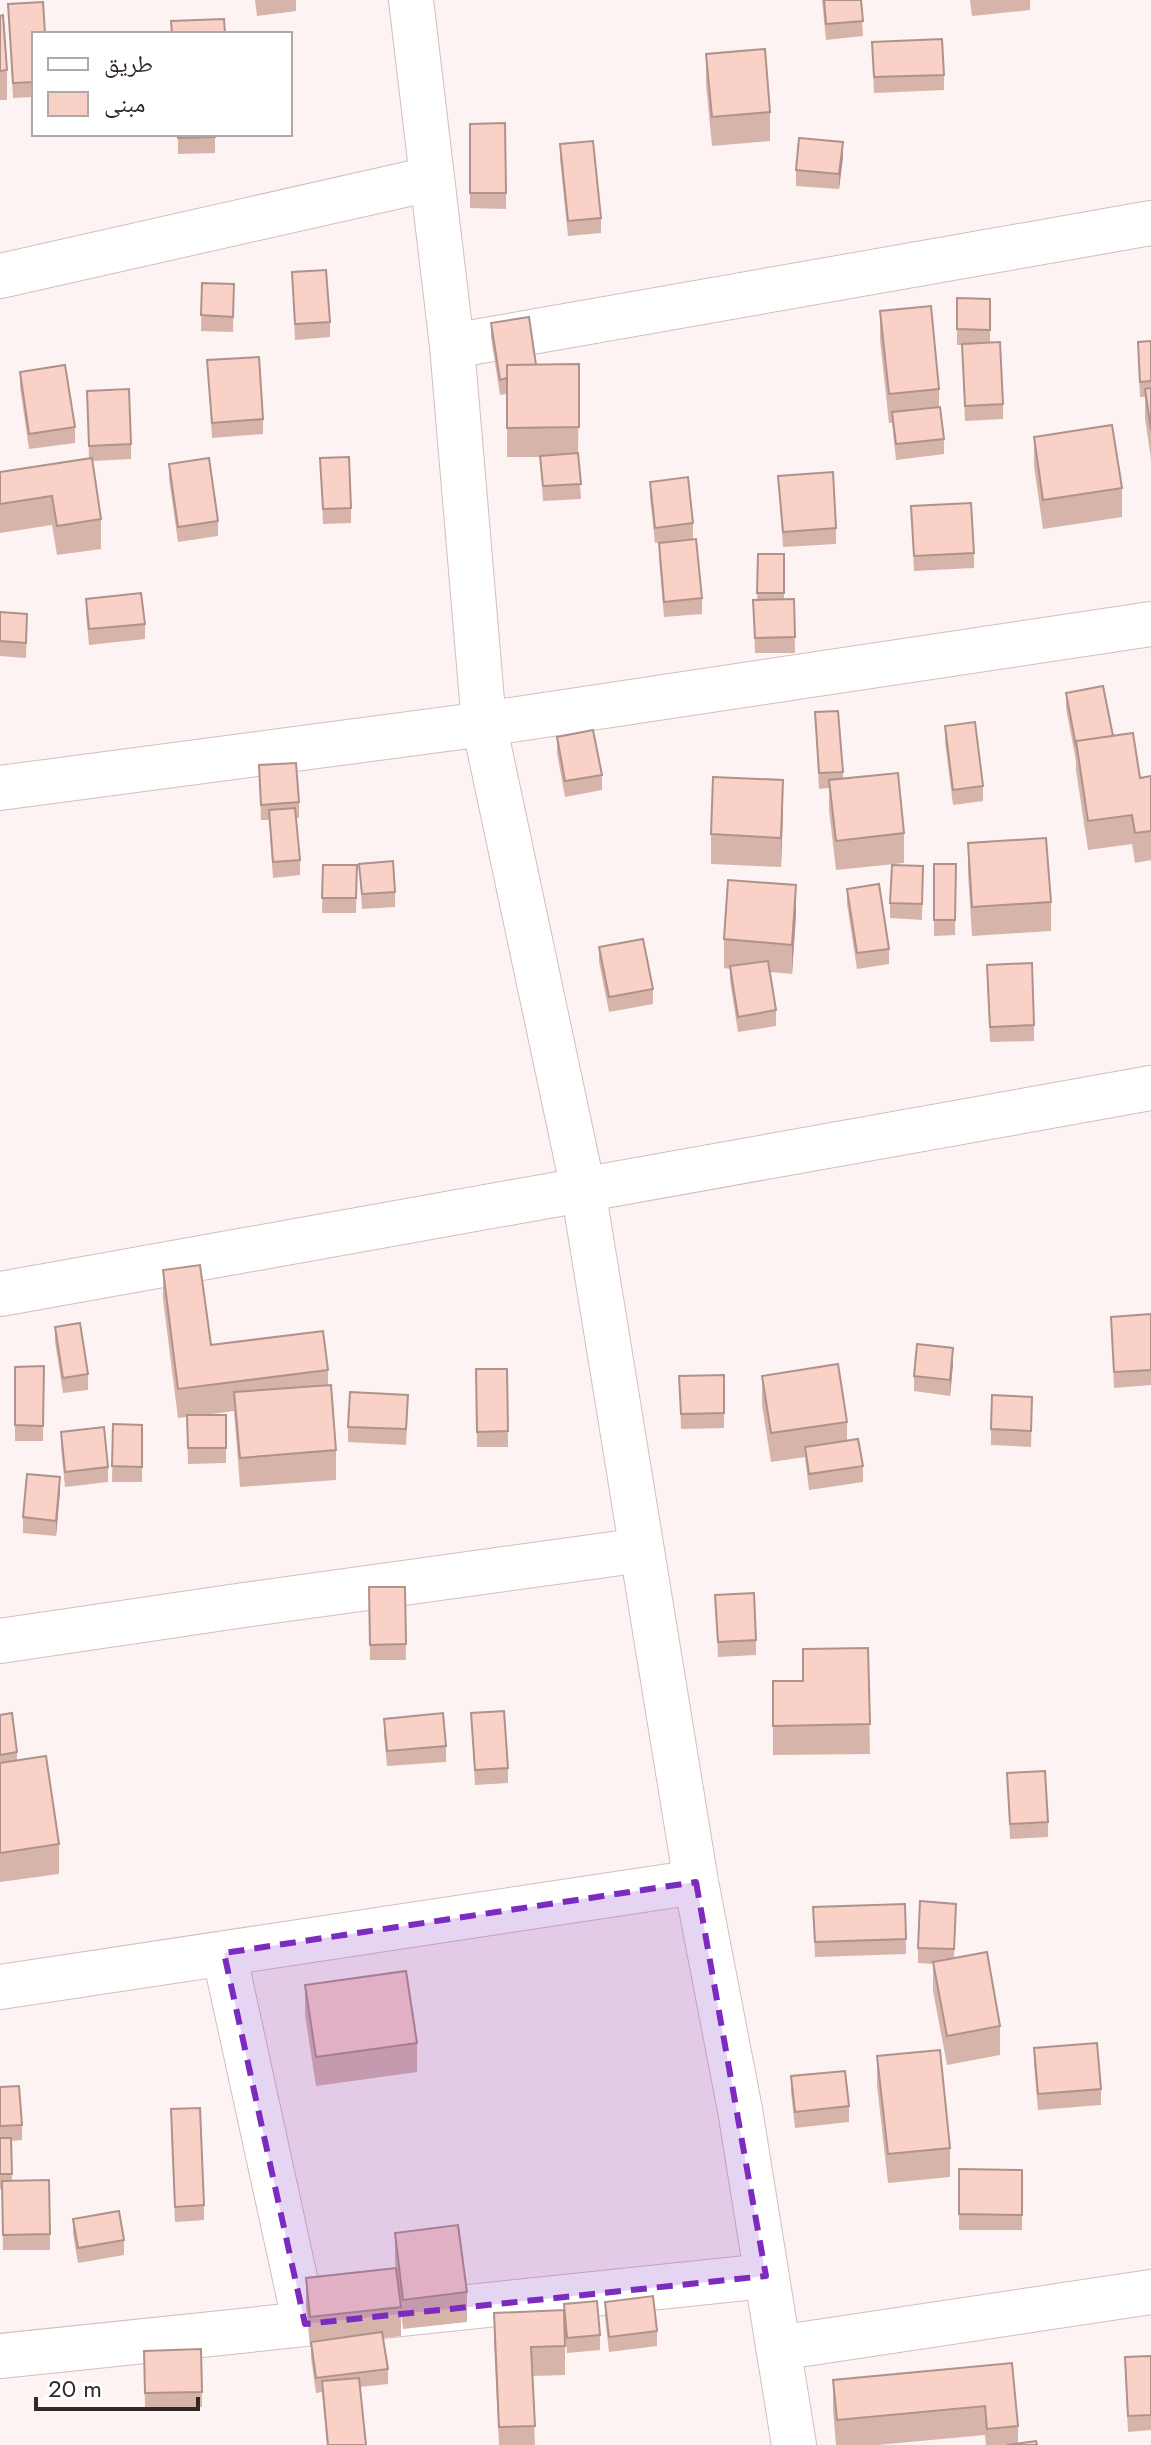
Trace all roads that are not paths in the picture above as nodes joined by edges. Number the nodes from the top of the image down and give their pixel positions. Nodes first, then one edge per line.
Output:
1 (411, 0) edge
2 (430, 179) junction
3 (1151, 223) edge
4 (0, 276) edge
5 (452, 346) junction
6 (1151, 624) edge
7 (484, 724) junction
8 (0, 788) edge
9 (1151, 1088) edge
10 (583, 1189) junction
11 (0, 1294) edge
12 (642, 1550) junction
13 (0, 1641) edge
14 (696, 1882) junction
15 (224, 1953) junction
16 (0, 1987) edge
17 (766, 2276) junction
18 (1151, 2292) edge
19 (305, 2324) junction
20 (778, 2348) junction
21 (0, 2356) edge
22 (794, 2445) edge

1 - 2 street
2 - 4 street
2 - 5 street
3 - 5 street
5 - 7 street
6 - 7 street
7 - 8 street
7 - 10 street
9 - 10 street
10 - 11 street
10 - 12 street
12 - 13 street
12 - 14 street
14 - 15 street
14 - 17 street
15 - 16 street
15 - 19 street
17 - 19 street
17 - 20 street
18 - 20 street
19 - 21 street
20 - 22 street

